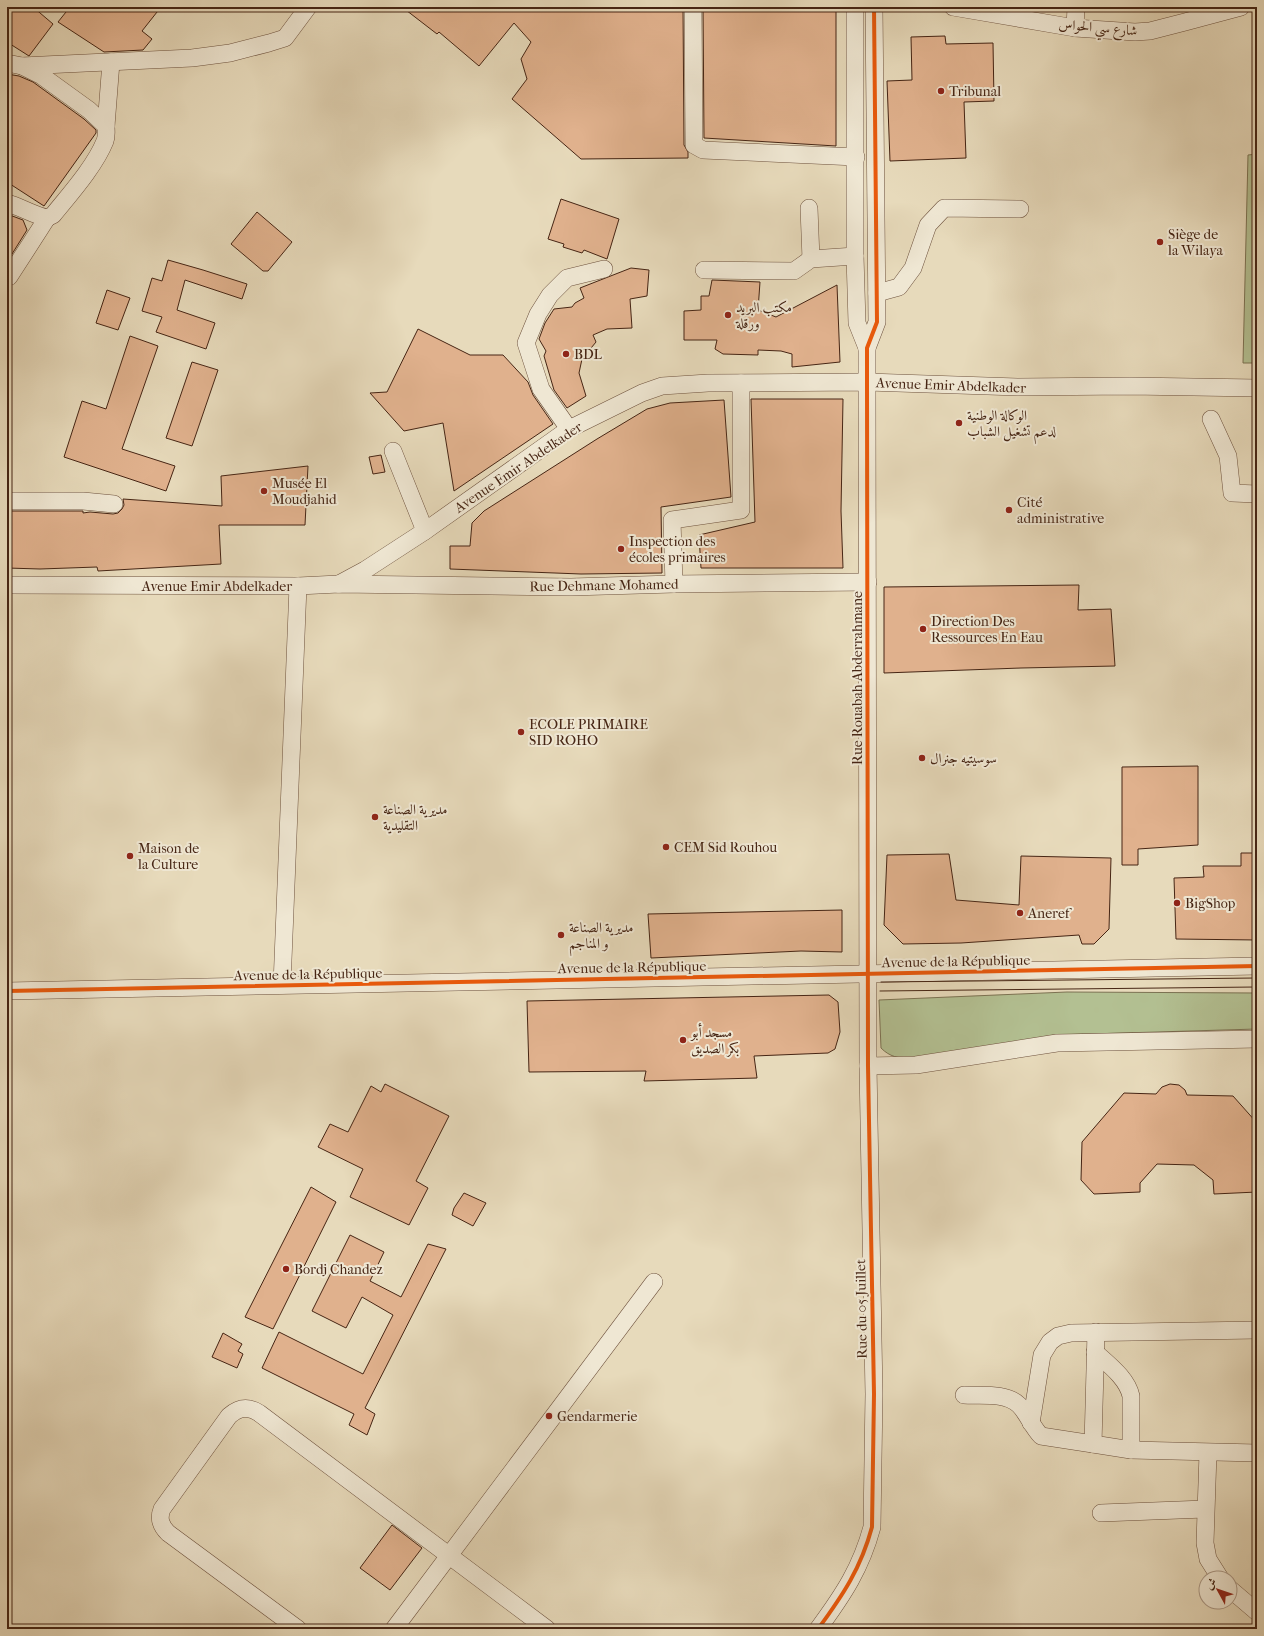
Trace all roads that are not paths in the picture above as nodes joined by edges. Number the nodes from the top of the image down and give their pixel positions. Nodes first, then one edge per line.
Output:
1 (308, 7) edge
2 (692, 7) edge
3 (855, 7) edge
4 (874, 7) edge
5 (954, 7) edge
6 (1076, 7) edge
7 (1241, 7) edge
8 (1075, 28) junction
9 (111, 62) junction
10 (14, 64) edge
11 (106, 126) junction
12 (856, 157) junction
13 (7, 203) edge
14 (809, 208) dead end
15 (1020, 209) dead end
16 (47, 218) junction
17 (856, 256) junction
18 (811, 259) junction
19 (604, 268) dead end
20 (704, 270) dead end
21 (9, 277) dead end
22 (877, 293) junction
23 (867, 348) junction
24 (867, 382) junction
25 (741, 383) junction
26 (1257, 388) edge
27 (1211, 419) dead end
28 (570, 429) junction
29 (393, 451) dead end
30 (1257, 494) edge
31 (7, 500) edge
32 (114, 504) dead end
33 (425, 532) junction
34 (868, 582) junction
35 (339, 584) junction
36 (674, 584) junction
37 (7, 585) edge
38 (298, 586) junction
39 (1257, 966) edge
40 (869, 974) junction
41 (282, 985) junction
42 (7, 991) edge
43 (1257, 1039) edge
44 (868, 1066) junction
45 (654, 1282) dead end
46 (1257, 1330) edge
47 (1096, 1332) junction
48 (1095, 1352) junction
49 (964, 1395) dead end
50 (1031, 1423) junction
51 (1093, 1444) junction
52 (1131, 1450) junction
53 (1208, 1453) junction
54 (1257, 1453) edge
55 (1206, 1509) junction
56 (1101, 1513) dead end
57 (449, 1555) junction
58 (1215, 1570) edge
59 (1238, 1596) edge
60 (1257, 1612) edge
61 (298, 1629) edge
62 (394, 1629) edge
63 (547, 1629) edge
64 (818, 1629) edge

1 - 9 street
2 - 12 street
3 - 12 street
4 - 22 street
5 - 8 street, شارع سي الحواس
6 - 8 street
7 - 8 street, شارع سي الحواس
9 - 10 street
9 - 11 street
10 - 11 street
11 - 16 street
12 - 17 street
13 - 16 street
14 - 18 street
15 - 22 street
16 - 21 street
17 - 18 street
17 - 23 street
18 - 20 street
19 - 28 street
22 - 23 street
23 - 24 street, Rue Rouabah Abderrahmane
24 - 25 street, Avenue Emir Abdelkader
24 - 26 street, Avenue Emir Abdelkader
24 - 34 street, Rue Rouabah Abderrahmane
25 - 28 street, Avenue Emir Abdelkader
25 - 36 street
27 - 30 street
28 - 33 street, Avenue Emir Abdelkader
29 - 33 street
31 - 32 street
33 - 35 street, Avenue Emir Abdelkader
34 - 36 street, Rue Dehmane Mohamed
34 - 40 street, Rue Rouabah Abderrahmane
35 - 36 street, Rue Dehmane Mohamed
35 - 38 street, Avenue Emir Abdelkader
37 - 38 street, Avenue Emir Abdelkader
38 - 41 street
39 - 40 street, Avenue de la République
40 - 41 street, Avenue de la République
40 - 44 street, Rue du 05 Juillet
41 - 42 street, Avenue de la République
43 - 44 street
44 - 64 street, Rue du 05 Juillet
45 - 57 street
46 - 47 street
47 - 48 street
47 - 50 street
48 - 51 street
48 - 52 street
49 - 50 street
50 - 51 street
51 - 52 street
52 - 53 street
53 - 54 street
53 - 55 street
55 - 56 street
55 - 58 street
57 - 61 street
57 - 62 street
57 - 63 street
59 - 60 street

